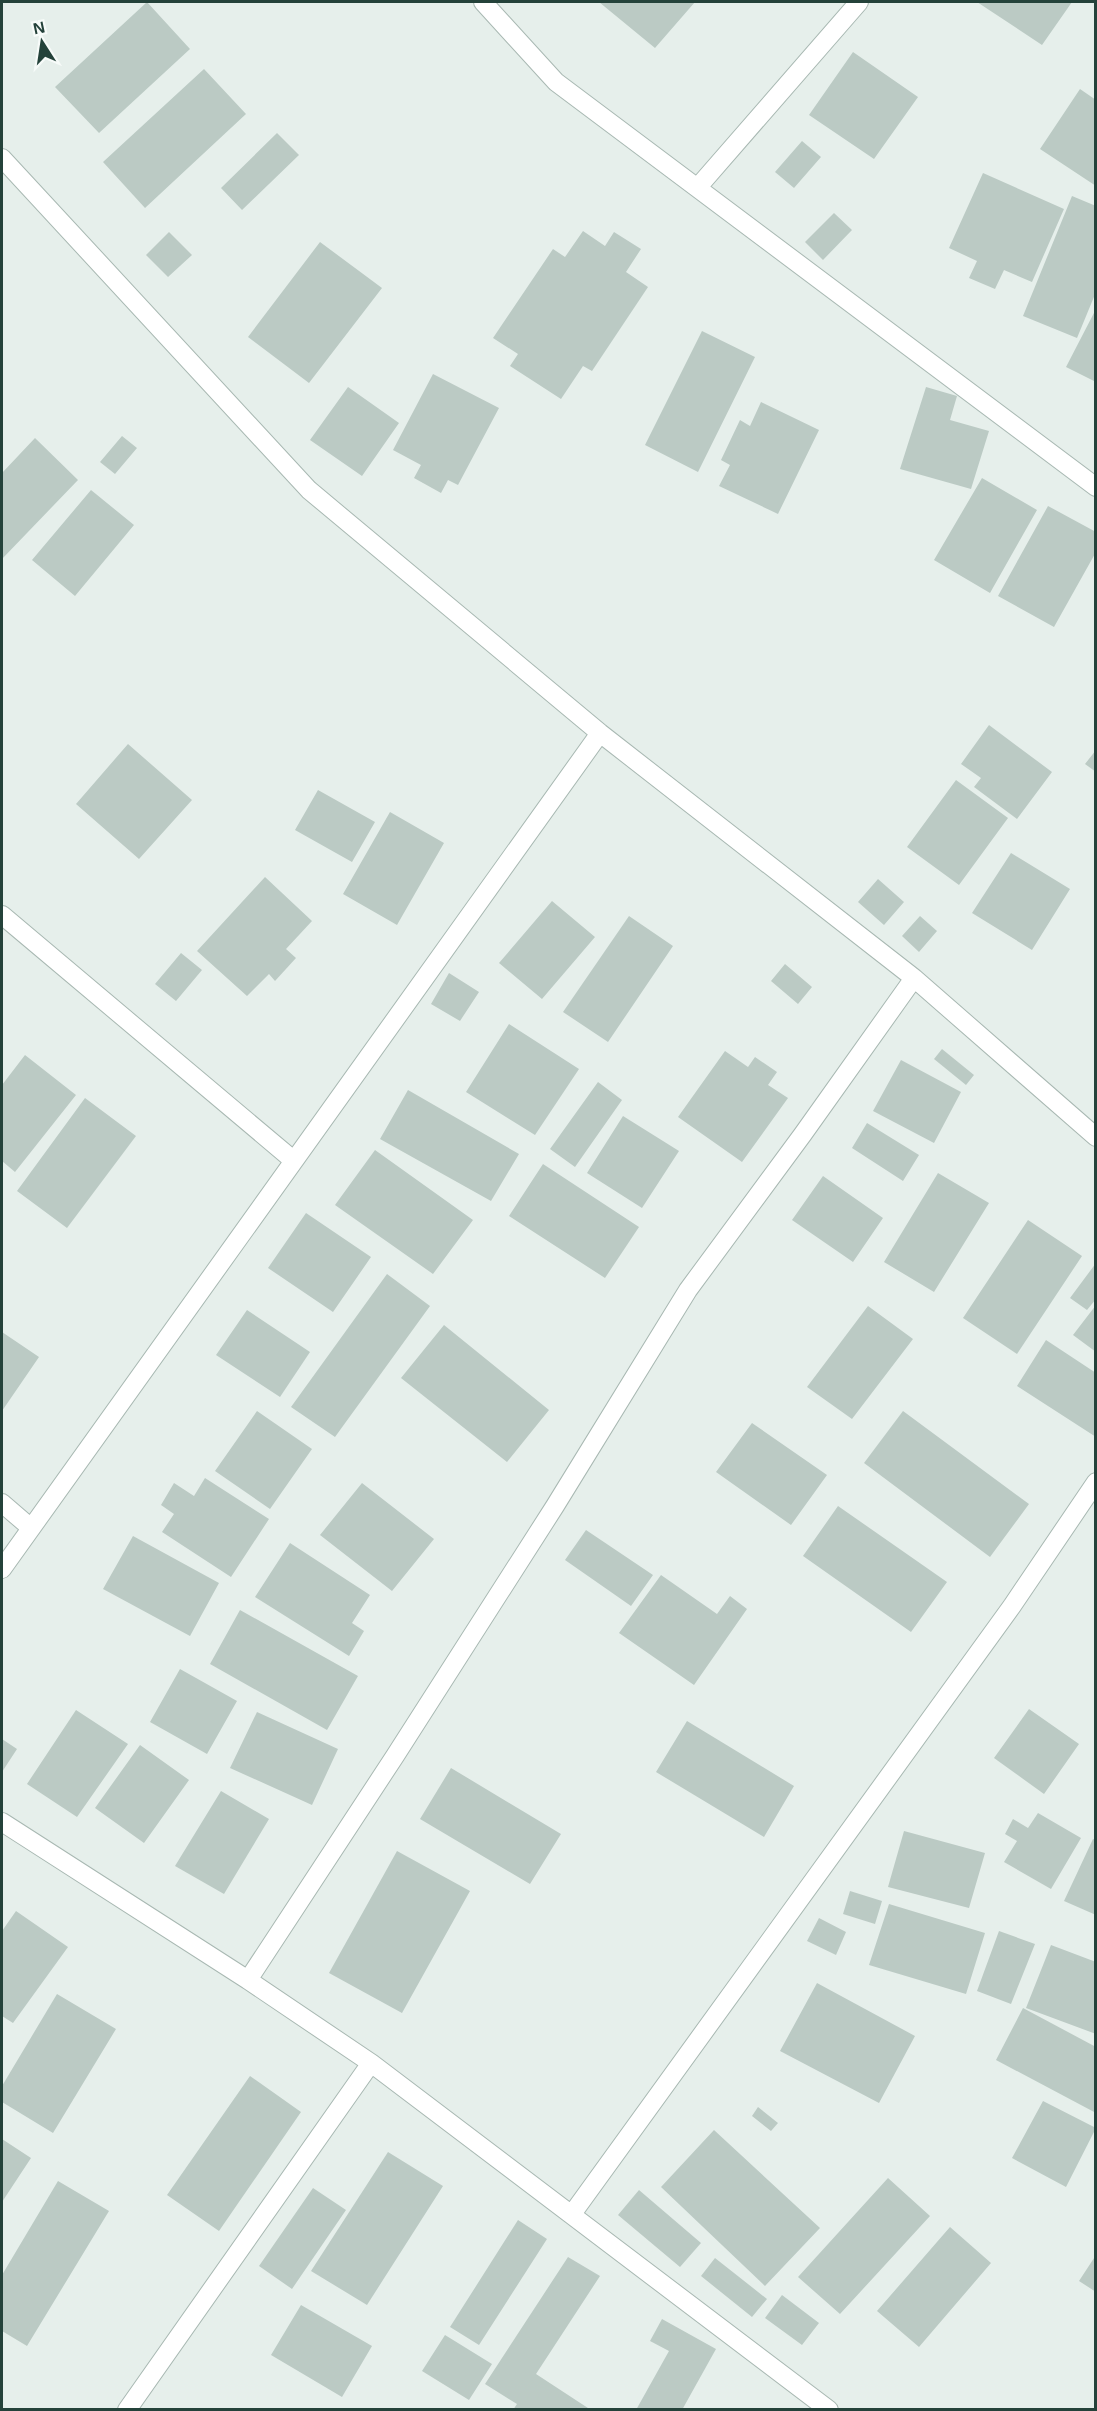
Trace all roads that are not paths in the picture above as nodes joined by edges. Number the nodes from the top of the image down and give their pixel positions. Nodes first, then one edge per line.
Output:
1 (483, 2) edge
2 (859, 2) edge
3 (2, 158) edge
4 (698, 187) junction
5 (1092, 478) edge
6 (600, 733) junction
7 (2, 915) edge
8 (914, 978) junction
9 (1095, 1137) edge
10 (293, 1160) junction
11 (1095, 1482) edge
12 (2, 1503) edge
13 (31, 1528) junction
14 (2, 1569) edge
15 (2, 1822) edge
16 (248, 1980) junction
17 (371, 2063) junction
18 (572, 2214) junction
19 (127, 2409) edge
20 (830, 2409) edge

1 - 4 street
2 - 4 street
3 - 6 street
4 - 5 street
6 - 8 street
6 - 10 street
7 - 10 street
8 - 9 street
8 - 16 street
10 - 13 street
11 - 18 street
12 - 13 street
13 - 14 street
15 - 16 street
16 - 17 street
17 - 18 street
17 - 19 street
18 - 20 street

